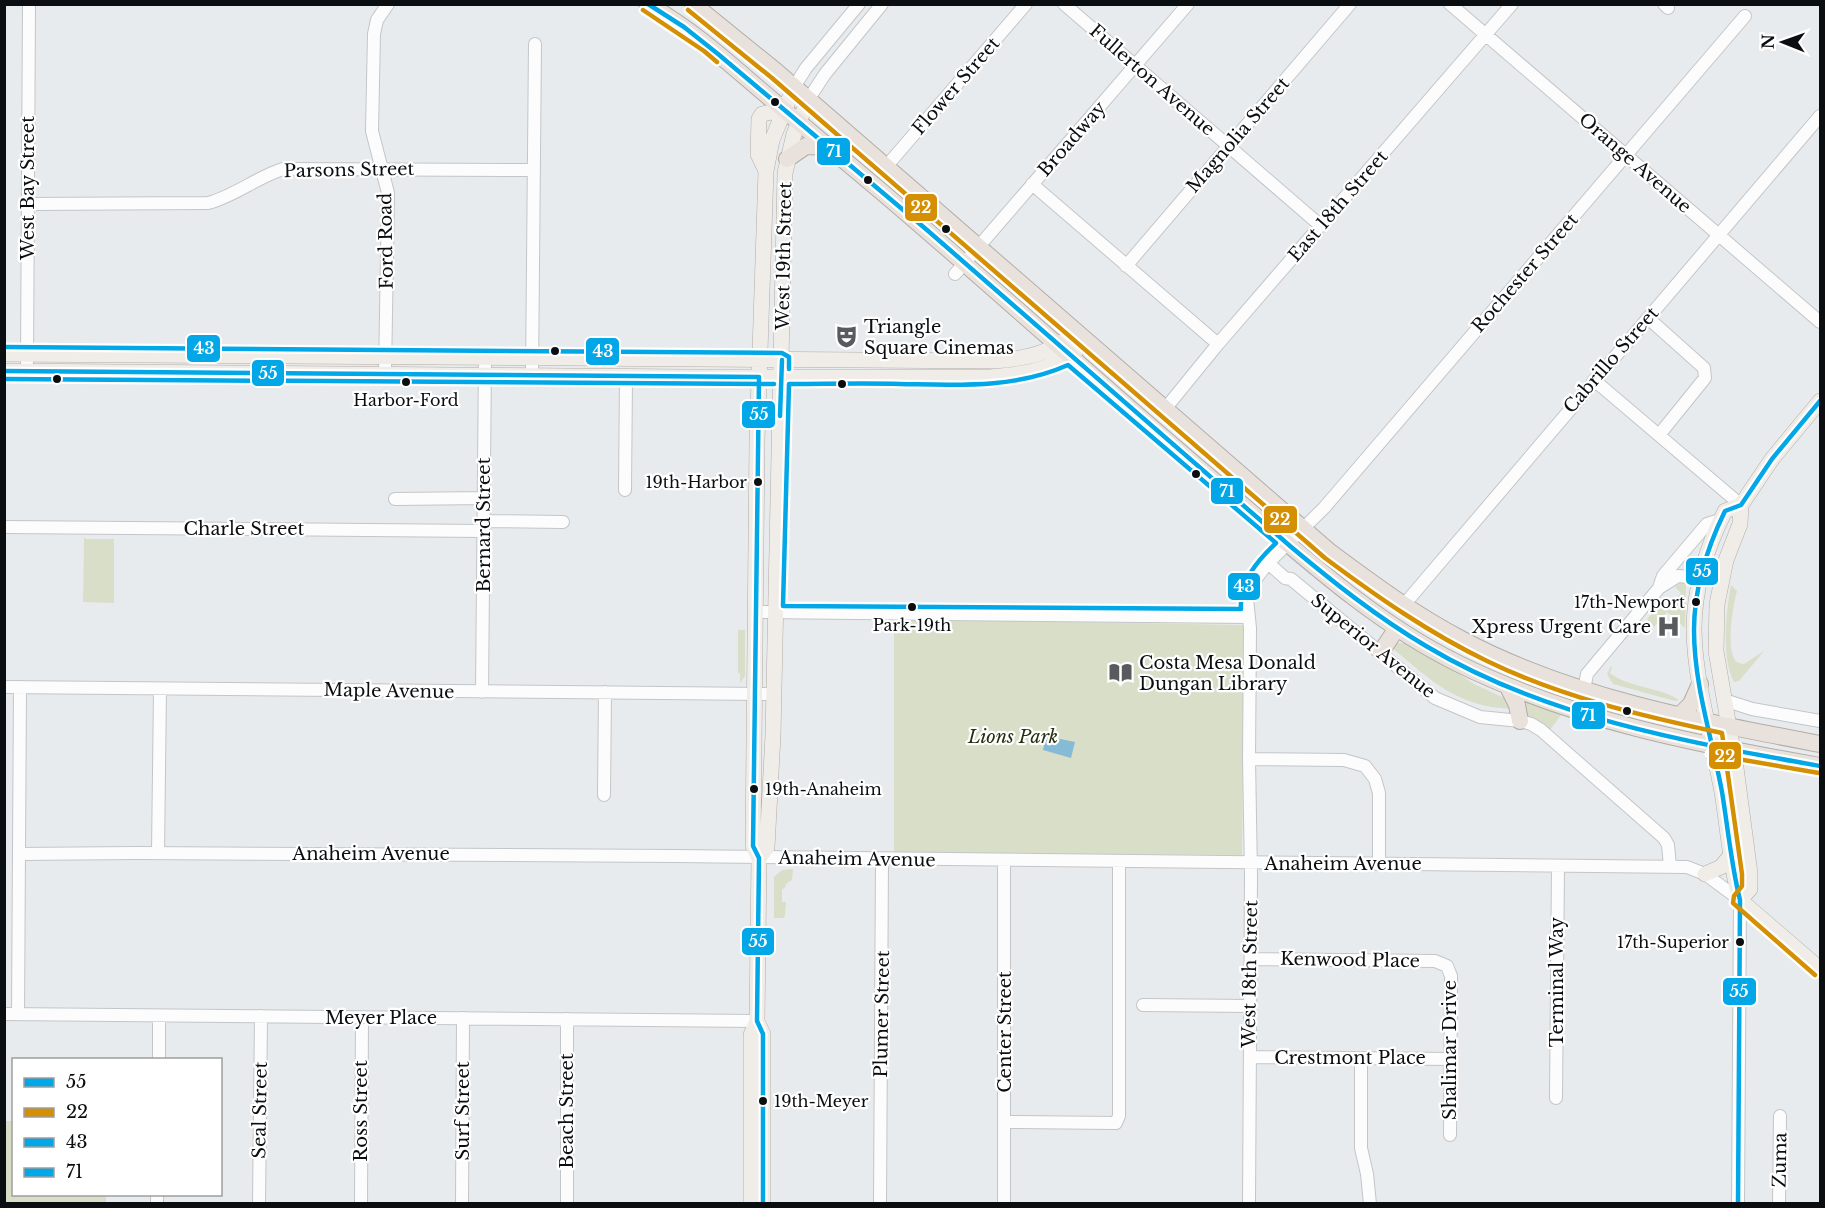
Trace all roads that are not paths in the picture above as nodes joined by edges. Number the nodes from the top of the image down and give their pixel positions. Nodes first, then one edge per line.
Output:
1 (29, 4) edge
2 (388, 4) edge
3 (647, 4) edge
4 (693, 4) edge
5 (859, 4) edge
6 (882, 4) edge
7 (1026, 4) edge
8 (1064, 4) edge
9 (1188, 4) edge
10 (1350, 4) edge
11 (1450, 4) edge
12 (1512, 4) edge
13 (1745, 16) dead end
14 (1486, 35) junction
15 (535, 44) dead end
16 (1136, 66) junction
17 (794, 87) junction
18 (808, 100) junction
19 (783, 110) junction
20 (1821, 116) edge
21 (798, 121) junction
22 (1228, 146) junction
23 (830, 147) junction
24 (1626, 156) junction
25 (787, 159) junction
26 (885, 168) junction
27 (381, 169) junction
28 (534, 170) junction
29 (1032, 184) junction
30 (28, 204) junction
31 (1321, 226) junction
32 (1718, 235) junction
33 (978, 248) junction
34 (1126, 266) junction
35 (960, 268) junction
36 (1648, 318) junction
37 (1821, 322) edge
38 (1081, 337) junction
39 (1218, 344) junction
40 (1064, 351) junction
41 (4, 354) edge
42 (27, 354) junction
43 (386, 357) junction
44 (485, 358) junction
45 (532, 358) junction
46 (760, 360) junction
47 (782, 360) junction
48 (4, 371) edge
49 (27, 371) junction
50 (385, 374) junction
51 (485, 375) junction
52 (532, 376) junction
53 (626, 376) junction
54 (759, 377) junction
55 (782, 377) junction
56 (1594, 380) junction
57 (1821, 401) edge
58 (1165, 409) junction
59 (1821, 415) edge
60 (1659, 435) junction
61 (1783, 445) junction
62 (625, 490) dead end
63 (484, 498) junction
64 (395, 499) dead end
65 (1741, 505) junction
66 (1720, 520) junction
67 (563, 522) dead end
68 (484, 526) junction
69 (4, 527) edge
70 (1303, 529) junction
71 (1287, 543) junction
72 (1268, 563) junction
73 (1701, 577) junction
74 (1721, 580) junction
75 (1659, 588) junction
76 (1403, 606) junction
77 (757, 612) junction
78 (775, 613) junction
79 (1249, 617) junction
80 (1397, 628) junction
81 (1382, 652) junction
82 (1700, 684) junction
83 (4, 687) edge
84 (20, 687) junction
85 (1508, 687) junction
86 (160, 689) junction
87 (1584, 690) junction
88 (482, 692) junction
89 (605, 692) junction
90 (756, 694) junction
91 (774, 694) junction
92 (1724, 700) junction
93 (1679, 716) junction
94 (1821, 720) edge
95 (1520, 721) junction
96 (1708, 722) junction
97 (1729, 727) junction
98 (1821, 744) edge
99 (1712, 747) junction
100 (1732, 751) junction
101 (1248, 759) junction
102 (1821, 766) edge
103 (604, 795) dead end
104 (158, 853) junction
105 (19, 854) junction
106 (1732, 854) junction
107 (759, 858) junction
108 (882, 860) junction
109 (1004, 861) junction
110 (1119, 862) junction
111 (1251, 863) junction
112 (1379, 864) junction
113 (1558, 866) junction
114 (1670, 866) junction
115 (1699, 872) junction
116 (1740, 900) junction
117 (1251, 959) junction
118 (1447, 966) joint
119 (1821, 969) edge
120 (1143, 1005) dead end
121 (1250, 1006) junction
122 (4, 1014) edge
123 (18, 1014) junction
124 (159, 1016) junction
125 (261, 1016) junction
126 (362, 1018) junction
127 (463, 1018) junction
128 (567, 1019) junction
129 (758, 1021) junction
130 (1250, 1057) junction
131 (159, 1058) edge
132 (1361, 1059) junction
133 (1451, 1059) junction
134 (1556, 1098) dead end
135 (1780, 1116) dead end
136 (1005, 1122) junction
137 (1450, 1135) dead end
138 (259, 1203) edge
139 (361, 1203) edge
140 (462, 1203) edge
141 (567, 1203) edge
142 (751, 1203) edge
143 (763, 1203) edge
144 (880, 1203) edge
145 (1004, 1203) edge
146 (1249, 1203) edge
147 (1370, 1203) edge
148 (1737, 1203) edge
149 (1779, 1203) edge

1 - 30 street, West Bay Street
2 - 27 street, Ford Road
3 - 19 highway
4 - 17 highway
5 - 17 street
6 - 18 street, West 19th Street
7 - 26 street, Flower Street
8 - 16 street, Fullerton Avenue
9 - 16 street, Broadway
10 - 22 street, Magnolia Street
11 - 14 street, Orange Avenue
12 - 14 street, East 18th Street
13 - 24 street, Rochester Street
14 - 24 street, Orange Avenue
14 - 31 street, East 18th Street
15 - 28 street
16 - 22 street, Fullerton Avenue
16 - 29 street, Broadway
17 - 18 highway
17 - 19 main road
18 - 21 main road, West 19th Street
18 - 26 highway
19 - 21 highway
19 - 46 main road, West 19th Street
20 - 32 street, Cabrillo Street
21 - 23 highway
21 - 25 main road, West 19th Street
22 - 31 street, Fullerton Avenue
22 - 34 street, Magnolia Street
23 - 25 highway
23 - 35 highway
24 - 32 street, Orange Avenue
24 - 70 street, Rochester Street
25 - 47 main road, West 19th Street
26 - 33 highway
27 - 28 street, Parsons Street
27 - 30 street, Parsons Street
27 - 43 street, Ford Road
28 - 45 street
29 - 33 street, Broadway
29 - 34 street
30 - 42 street, West Bay Street
31 - 39 street, East 18th Street
32 - 36 street, Cabrillo Street
32 - 37 street, Orange Avenue
33 - 35 street, Broadway
33 - 38 highway
34 - 39 street
35 - 40 highway
36 - 56 street, Cabrillo Street
36 - 60 street
38 - 40 main road
38 - 58 highway
39 - 58 street, East 18th Street
40 - 47 main road
40 - 55 main road
40 - 71 highway
41 - 42 main road
42 - 43 main road
42 - 49 street, West Bay Street
43 - 44 main road
43 - 50 street, Ford Road
44 - 45 main road
44 - 51 street, Bernard Street
45 - 46 main road
45 - 52 street
46 - 47 main road
46 - 54 main road, West 19th Street
47 - 55 main road, West 19th Street
48 - 49 main road
49 - 50 main road
50 - 51 main road
51 - 52 main road
51 - 63 street, Bernard Street
52 - 53 main road
53 - 54 main road
53 - 62 street
54 - 55 main road
54 - 77 main road, West 19th Street
55 - 78 main road, West 19th Street
56 - 60 street
56 - 76 street, Cabrillo Street
57 - 61 main road
58 - 70 highway
59 - 61 main road
60 - 65 street
61 - 65 main road
63 - 64 street
63 - 68 street, Bernard Street
65 - 66 main road
65 - 74 main road
66 - 73 main road
66 - 75 street
67 - 68 street, Charle Street
68 - 69 street, Charle Street
68 - 88 street, Bernard Street
70 - 71 street, Rochester Street
70 - 76 highway
71 - 72 street, West 18th Street
71 - 80 highway
72 - 79 street, West 18th Street
72 - 81 street, Superior Avenue
73 - 74 street
73 - 75 street
73 - 82 main road
74 - 92 main road
75 - 87 street
76 - 87 highway
77 - 78 street
77 - 90 main road, West 19th Street
78 - 79 street
78 - 91 main road, West 19th Street
79 - 101 street, West 18th Street
80 - 81 highway
80 - 85 highway
81 - 95 street, Superior Avenue
82 - 93 highway
82 - 96 main road
83 - 84 street, Maple Avenue
84 - 86 street, Maple Avenue
84 - 105 street
85 - 95 highway
85 - 99 highway
86 - 88 street, Maple Avenue
86 - 104 street
87 - 93 highway
88 - 89 street, Maple Avenue
89 - 90 street, Maple Avenue
89 - 103 street
90 - 91 street, Maple Avenue
90 - 107 main road, West 19th Street
91 - 107 main road, West 19th Street
92 - 94 street
92 - 97 main road
93 - 96 highway
95 - 114 street, Superior Avenue
96 - 97 highway
96 - 99 main road
97 - 98 highway
97 - 100 main road
99 - 100 highway
99 - 106 main road
100 - 102 highway
100 - 116 main road
101 - 111 street, West 18th Street
101 - 112 street
104 - 105 street, Anaheim Avenue
104 - 107 street, Anaheim Avenue
105 - 123 street
106 - 115 main road
106 - 116 main road
107 - 108 street, Anaheim Avenue
107 - 129 main road, West 19th Street
108 - 109 street, Anaheim Avenue
108 - 144 street, Plumer Street
109 - 110 street, Anaheim Avenue
109 - 136 street, Center Street
110 - 111 street, Anaheim Avenue
110 - 136 street
111 - 112 street, Anaheim Avenue
111 - 117 street, West 18th Street
112 - 113 street, Anaheim Avenue
113 - 114 street, Anaheim Avenue
113 - 134 street, Terminal Way
114 - 115 street, Anaheim Avenue
115 - 116 street
116 - 119 main road
116 - 148 street
117 - 118 street, Kenwood Place
117 - 121 street, West 18th Street
118 - 133 street, Shalimar Drive
120 - 121 street
121 - 130 street, West 18th Street
122 - 123 street, Meyer Place
123 - 124 street, Meyer Place
124 - 125 street, Meyer Place
124 - 131 street
125 - 126 street, Meyer Place
125 - 138 street, Seal Street
126 - 127 street, Meyer Place
126 - 139 street, Ross Street
127 - 128 street, Meyer Place
127 - 140 street, Surf Street
128 - 129 street, Meyer Place
128 - 141 street, Beach Street
129 - 142 main road, West 19th Street
129 - 143 main road, West 19th Street
130 - 132 street, Crestmont Place
130 - 146 street, West 18th Street
132 - 133 street, Crestmont Place
132 - 147 street
133 - 137 street, Shalimar Drive
135 - 149 street, Zuma
136 - 145 street, Center Street

